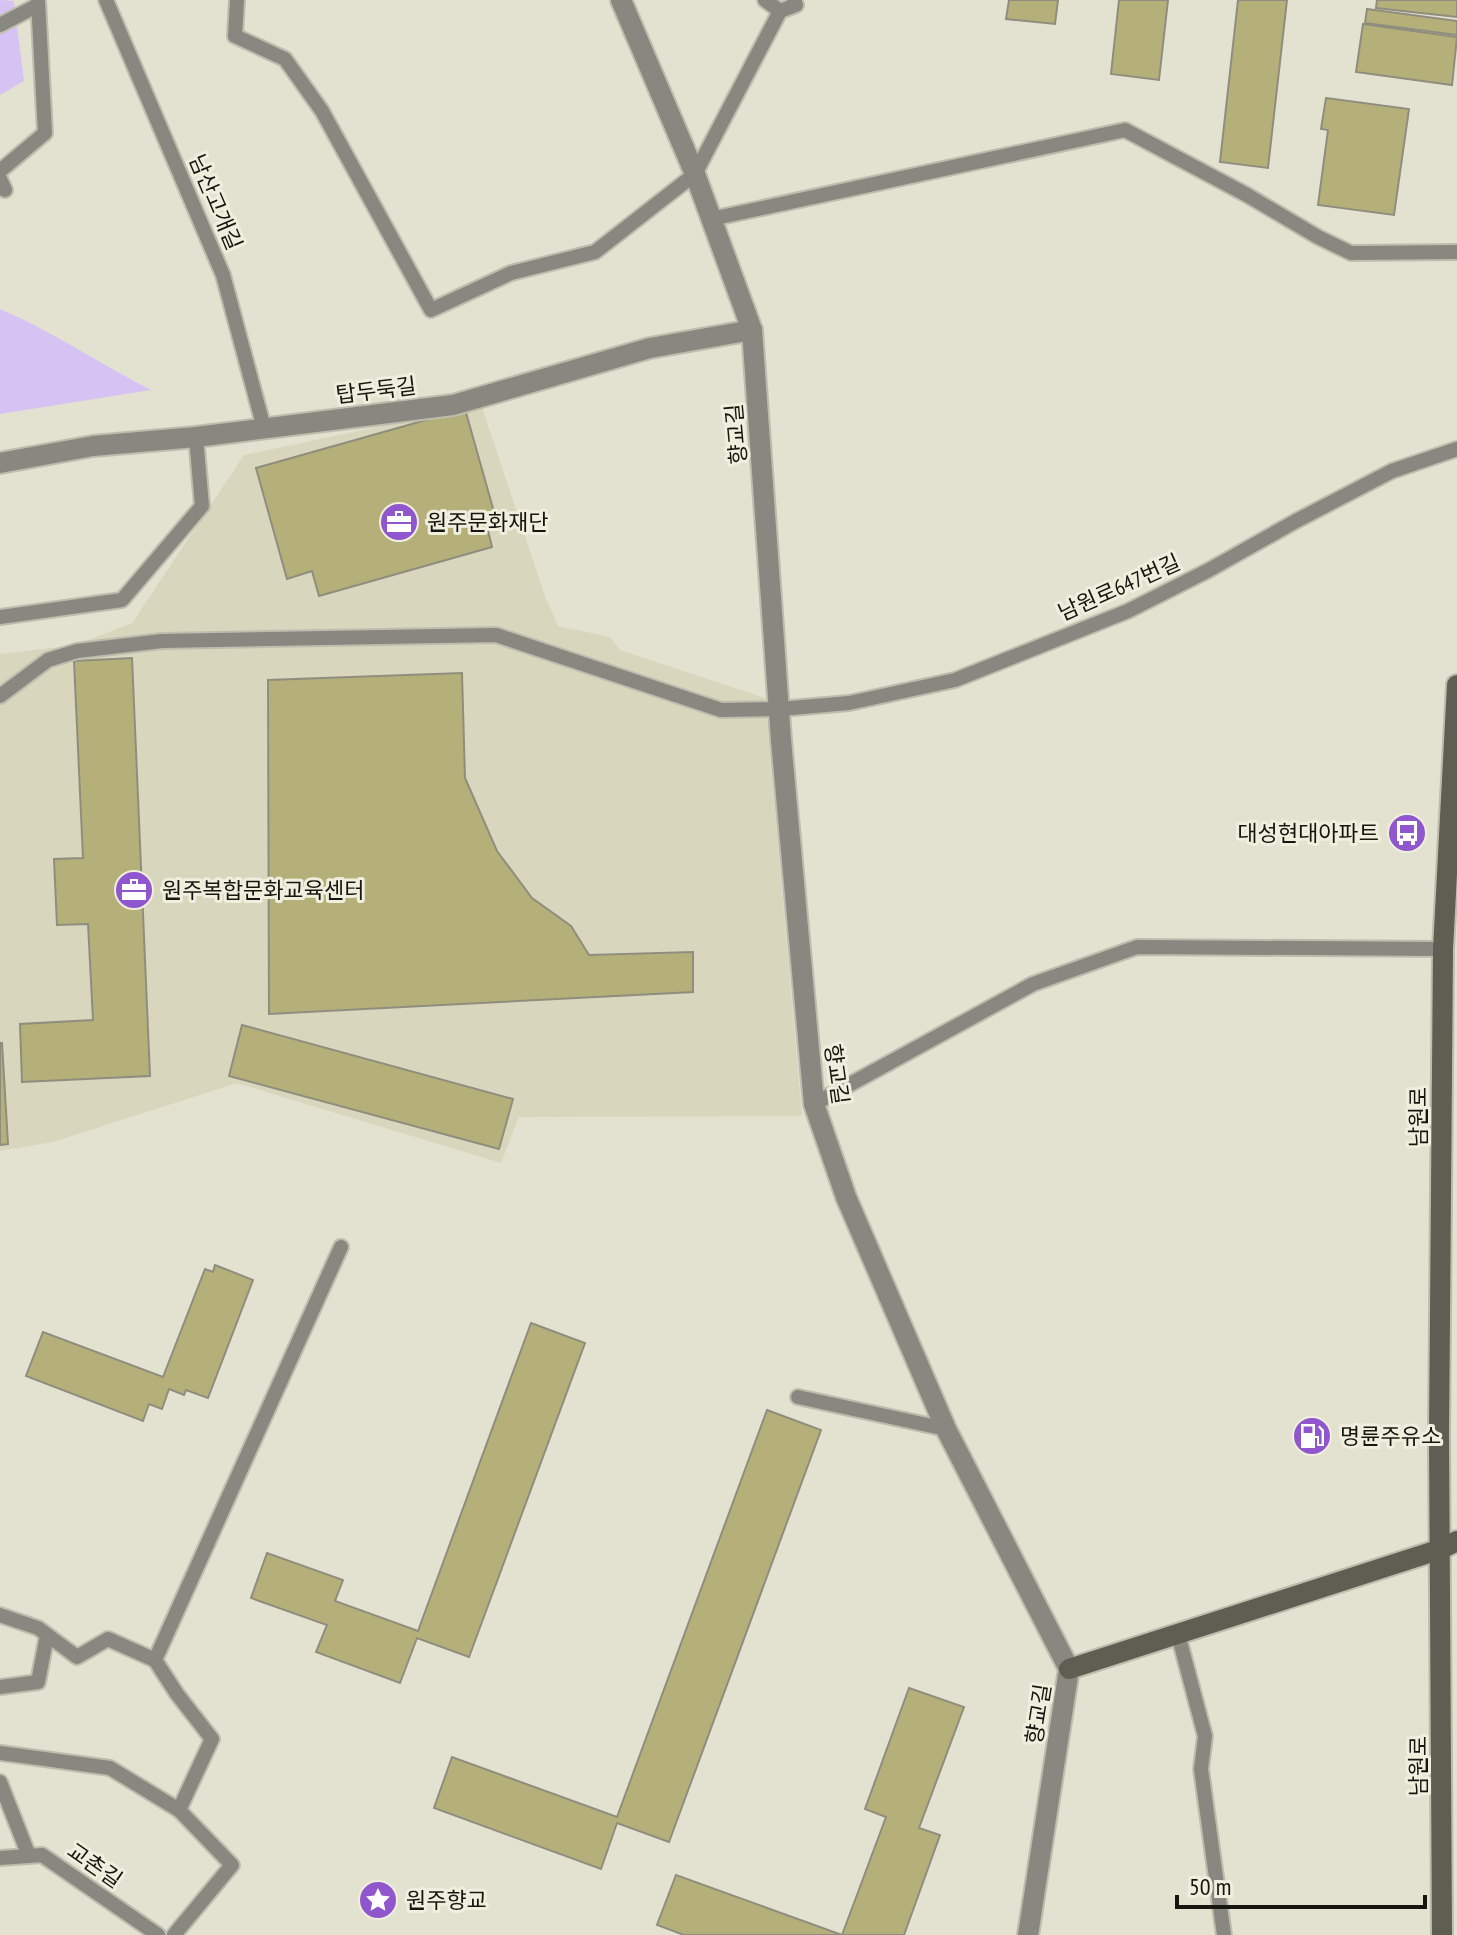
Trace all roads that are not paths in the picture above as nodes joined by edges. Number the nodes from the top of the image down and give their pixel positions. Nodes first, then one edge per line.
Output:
1 (106, 0) edge
2 (237, 0) edge
3 (621, 0) edge
4 (765, 0) edge
5 (794, 0) edge
6 (38, 2) edge
7 (780, 11) junction
8 (0, 25) edge
9 (0, 171) edge
10 (695, 174) junction
11 (711, 219) junction
12 (1457, 252) edge
13 (752, 330) junction
14 (264, 428) junction
15 (196, 437) junction
16 (1457, 449) edge
17 (0, 463) edge
18 (0, 617) edge
19 (1457, 685) edge
20 (0, 696) edge
21 (780, 709) junction
22 (1443, 949) junction
23 (814, 1104) junction
24 (341, 1247) dead end
25 (798, 1397) dead end
26 (946, 1429) junction
27 (1449, 1545) edge
28 (0, 1615) edge
29 (1178, 1634) junction
30 (47, 1635) junction
31 (155, 1660) junction
32 (1069, 1669) junction
33 (0, 1687) edge
34 (0, 1753) edge
35 (0, 1782) edge
36 (179, 1810) junction
37 (29, 1856) junction
38 (0, 1858) edge
39 (158, 1935) edge
40 (174, 1935) edge
41 (1028, 1935) edge
42 (1224, 1935) edge
43 (1442, 1935) edge

1 - 14 lane, 남산고개길
2 - 10 lane
3 - 10 street, 향교길
4 - 7 lane
5 - 7 lane
6 - 8 lane
6 - 9 lane
7 - 10 lane
10 - 11 street, 향교길
11 - 12 lane
11 - 13 street, 향교길
13 - 14 street, 탑두둑길
13 - 21 street, 향교길
14 - 15 street, 탑두둑길
15 - 17 street, 탑두둑길
15 - 18 lane
16 - 21 lane, 남원로647번길
19 - 22 street, 남원로
20 - 21 lane, 남원로647번길
21 - 23 street, 향교길
22 - 23 lane
22 - 27 street, 남원로
23 - 26 street, 향교길
24 - 31 lane
25 - 26 lane
26 - 32 street, 향교길
27 - 29 street
27 - 43 street, 남원로
28 - 30 lane
29 - 32 street
29 - 42 lane
30 - 31 lane
30 - 33 lane
31 - 36 lane
32 - 41 street, 향교길
34 - 36 lane
35 - 37 lane
36 - 40 lane
37 - 38 lane, 교촌길
37 - 39 lane, 교촌길

